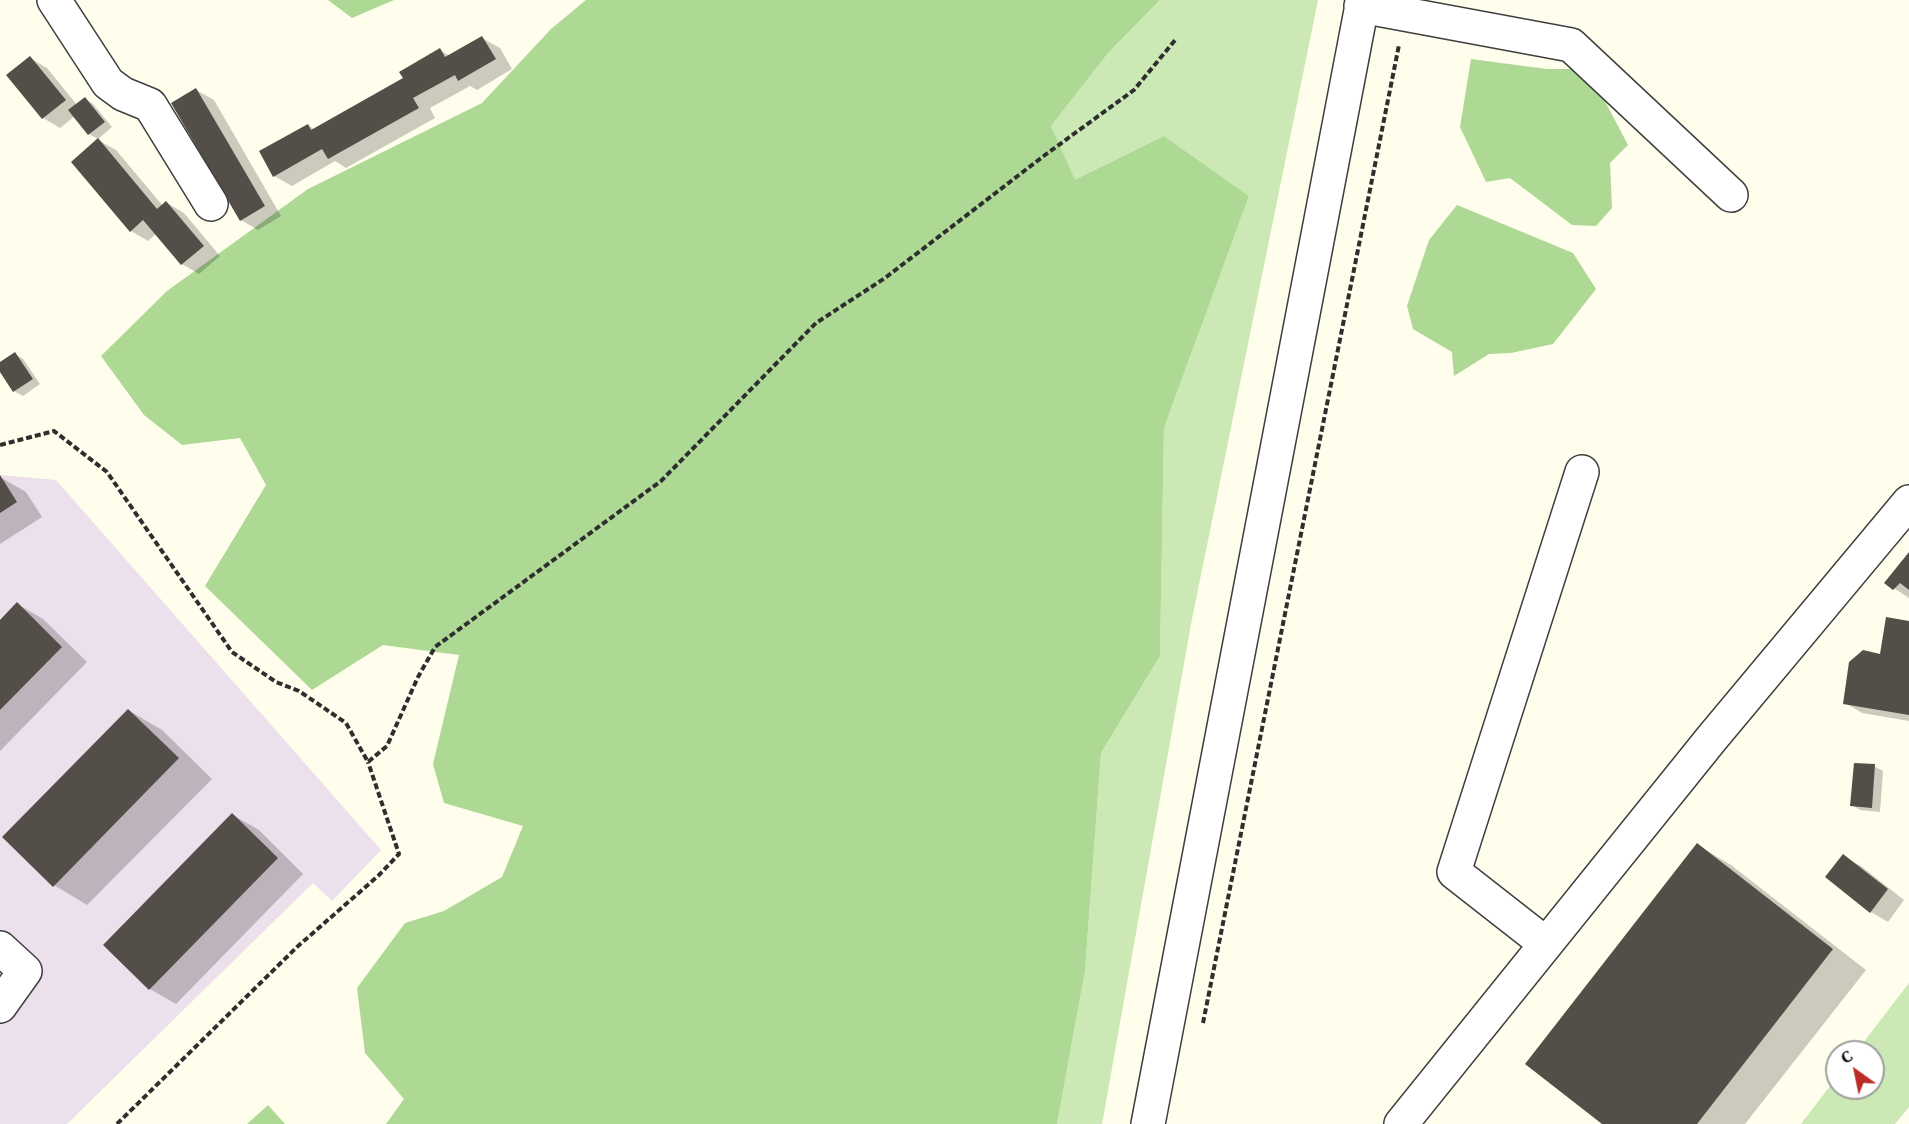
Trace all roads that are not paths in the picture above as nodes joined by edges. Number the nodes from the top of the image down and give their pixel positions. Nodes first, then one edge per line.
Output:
1 (54, 0) edge
2 (1362, 3) edge
3 (1731, 195) dead end
4 (211, 204) dead end
5 (1582, 472) dead end
6 (1909, 502) edge
7 (1546, 944) junction
8 (0, 948) edge
9 (0, 1006) edge
10 (1148, 1124) edge
11 (1401, 1124) edge

1 - 4 street
2 - 3 street
2 - 10 street
5 - 7 street
6 - 7 street
7 - 11 street
8 - 9 street

